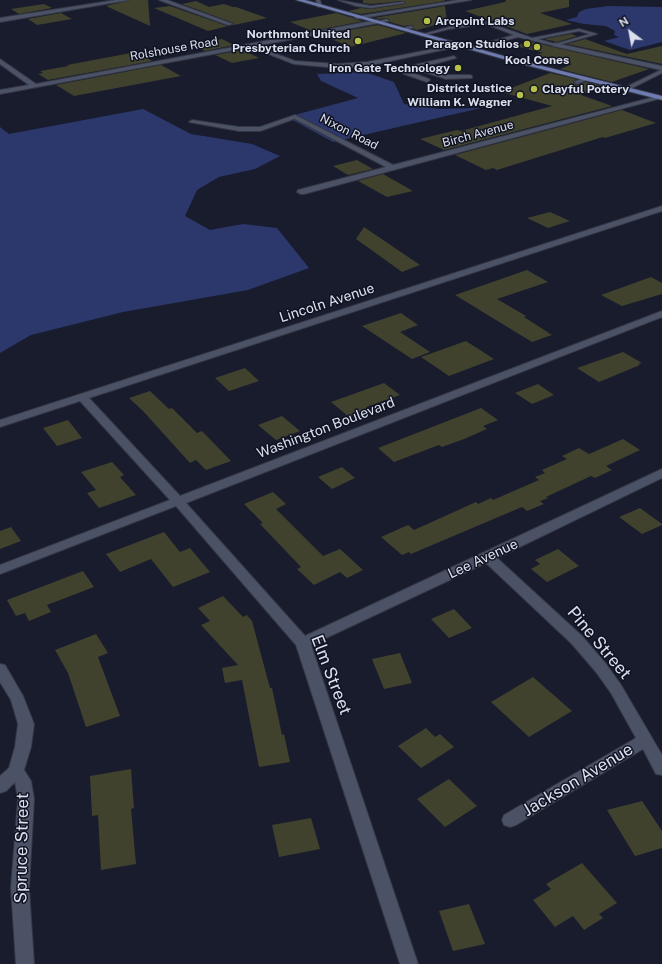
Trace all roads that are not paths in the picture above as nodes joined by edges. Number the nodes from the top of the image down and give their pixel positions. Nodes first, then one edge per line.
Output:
1 (126, 0) edge
2 (162, 0) edge
3 (302, 0) edge
4 (318, 0) edge
5 (340, 0) edge
6 (468, 0) edge
7 (403, 3) dead end
8 (320, 6) junction
9 (357, 17) junction
10 (1, 19) edge
11 (387, 20) dead end
12 (376, 22) junction
13 (230, 24) dead end
14 (411, 27) dead end
15 (402, 29) junction
16 (422, 35) junction
17 (519, 35) junction
18 (533, 39) junction
19 (459, 45) junction
20 (555, 45) junction
21 (250, 46) junction
22 (470, 49) junction
23 (454, 57) dead end
24 (0, 60) edge
25 (412, 67) junction
26 (662, 70) edge
27 (470, 78) dead end
28 (585, 79) junction
29 (426, 80) dead end
30 (577, 82) dead end
31 (34, 86) junction
32 (626, 88) junction
33 (0, 92) edge
34 (661, 97) edge
35 (295, 117) joint
36 (192, 122) dead end
37 (393, 168) junction
38 (300, 192) dead end
39 (662, 208) edge
40 (662, 314) edge
41 (82, 397) junction
42 (0, 424) edge
43 (662, 473) edge
44 (178, 501) junction
45 (488, 557) junction
46 (0, 570) edge
47 (303, 643) junction
48 (0, 669) edge
49 (645, 740) junction
50 (662, 769) edge
51 (16, 772) junction
52 (0, 786) edge
53 (510, 820) dead end
54 (25, 964) edge
55 (409, 964) edge

1 - 10 street
2 - 13 street
3 - 8 main road
4 - 8 lane
5 - 7 lane
6 - 9 street
8 - 9 main road
9 - 12 main road
11 - 12 lane
12 - 15 main road
12 - 21 street, Rolshouse Road
14 - 15 lane
15 - 16 main road
16 - 17 lane
16 - 19 main road
17 - 18 lane
17 - 22 lane
18 - 20 lane
18 - 20 lane
19 - 21 lane
19 - 22 main road
20 - 26 street
21 - 31 street, Rolshouse Road
22 - 28 main road
23 - 25 lane
24 - 31 street
25 - 27 lane
25 - 29 lane
26 - 32 street
28 - 30 lane
28 - 32 main road
31 - 33 street, Rolshouse Road
32 - 34 main road
34 - 37 street, Birch Avenue
35 - 36 lane
35 - 37 street, Nixon Road
37 - 38 street, Birch Avenue
39 - 41 street, Lincoln Avenue
40 - 44 street, Washington Boulevard
41 - 42 street, Lincoln Avenue
41 - 44 street, Elm Street
43 - 45 street, Lee Avenue
44 - 46 street, Washington Boulevard
44 - 47 street, Elm Street
45 - 47 street, Lee Avenue
45 - 49 street, Pine Street
47 - 55 street, Elm Street
48 - 51 street
49 - 50 street, Pine Street
49 - 53 street, Jackson Avenue
51 - 52 street
51 - 54 street, Spruce Street

